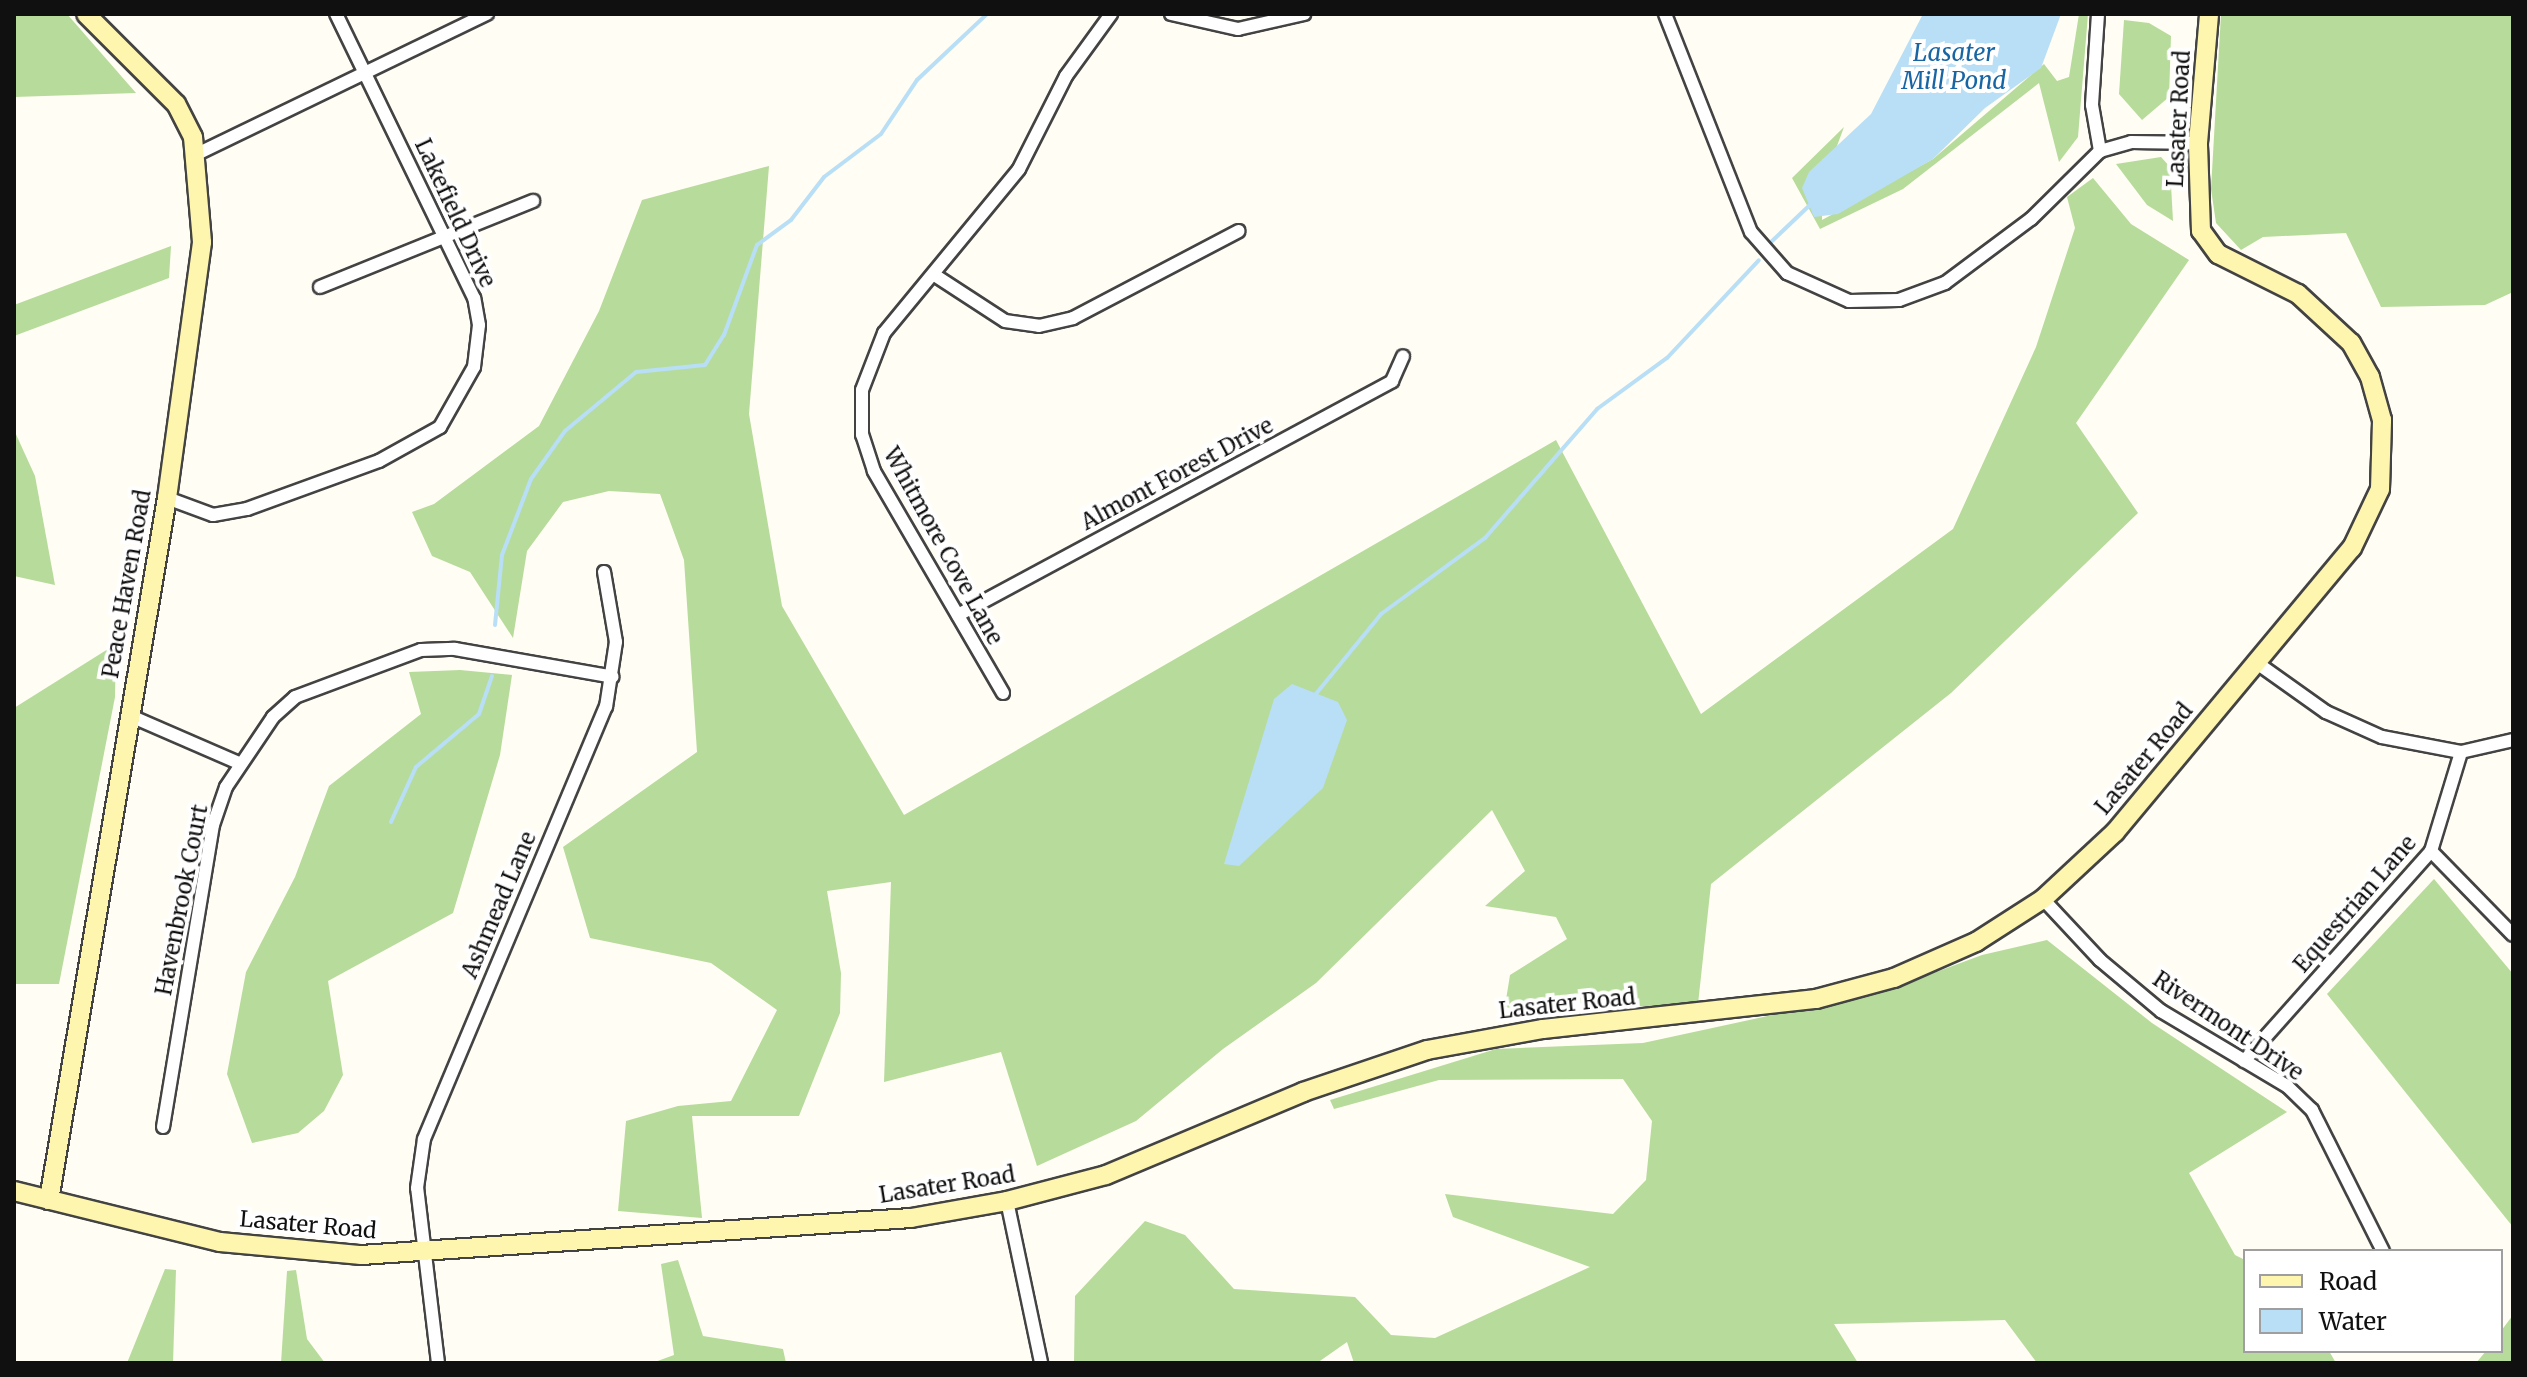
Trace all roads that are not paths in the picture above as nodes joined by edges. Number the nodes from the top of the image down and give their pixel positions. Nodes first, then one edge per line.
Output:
1 (86, 14) edge
2 (336, 14) edge
3 (487, 14) edge
4 (1111, 14) edge
5 (1171, 14) edge
6 (1304, 14) edge
7 (1665, 14) edge
8 (2098, 14) edge
9 (2209, 14) edge
10 (364, 73) junction
11 (2198, 143) junction
12 (2100, 151) junction
13 (199, 153) junction
14 (533, 201) dead end
15 (1239, 231) dead end
16 (445, 235) junction
17 (936, 276) junction
18 (320, 287) dead end
19 (1403, 356) dead end
20 (167, 498) junction
21 (604, 572) dead end
22 (958, 615) junction
23 (2257, 663) junction
24 (613, 677) junction
25 (1003, 693) dead end
26 (128, 715) junction
27 (2513, 740) edge
28 (2461, 752) junction
29 (239, 763) junction
30 (2431, 851) junction
31 (2043, 899) junction
32 (2513, 935) edge
33 (2244, 1061) junction
34 (163, 1127) dead end
35 (14, 1191) edge
36 (49, 1200) junction
37 (1007, 1201) junction
38 (2382, 1249) edge
39 (421, 1255) junction
40 (438, 1363) edge
41 (1041, 1363) edge

1 - 13 street, Peace Haven Road
2 - 10 street, Lakefield Drive
3 - 10 street
4 - 17 street, Whitmore Cove Lane
5 - 6 street
7 - 12 street
8 - 12 street
9 - 11 street, Lasater Road
10 - 13 street
10 - 16 street, Lakefield Drive
11 - 12 street
11 - 23 street, Lasater Road
13 - 20 street, Peace Haven Road
14 - 16 street
15 - 17 street
16 - 18 street
16 - 20 street, Lakefield Drive
17 - 22 street, Whitmore Cove Lane
19 - 22 street, Almont Forest Drive
20 - 26 street, Peace Haven Road
21 - 24 street, Ashmead Lane
22 - 25 street, Whitmore Cove Lane
23 - 28 street
23 - 31 street, Lasater Road
24 - 29 street, Havenbrook Court
24 - 39 street, Ashmead Lane
26 - 29 street
26 - 36 street, Peace Haven Road
27 - 28 street
28 - 30 street, Equestrian Lane
29 - 34 street, Havenbrook Court
30 - 32 street
30 - 33 street, Equestrian Lane
31 - 33 street, Rivermont Drive
31 - 37 street, Lasater Road
33 - 38 street, Rivermont Drive
35 - 36 street, Lasater Road
36 - 39 street, Lasater Road
37 - 39 street, Lasater Road
37 - 41 street
39 - 40 street, Ashmead Lane

